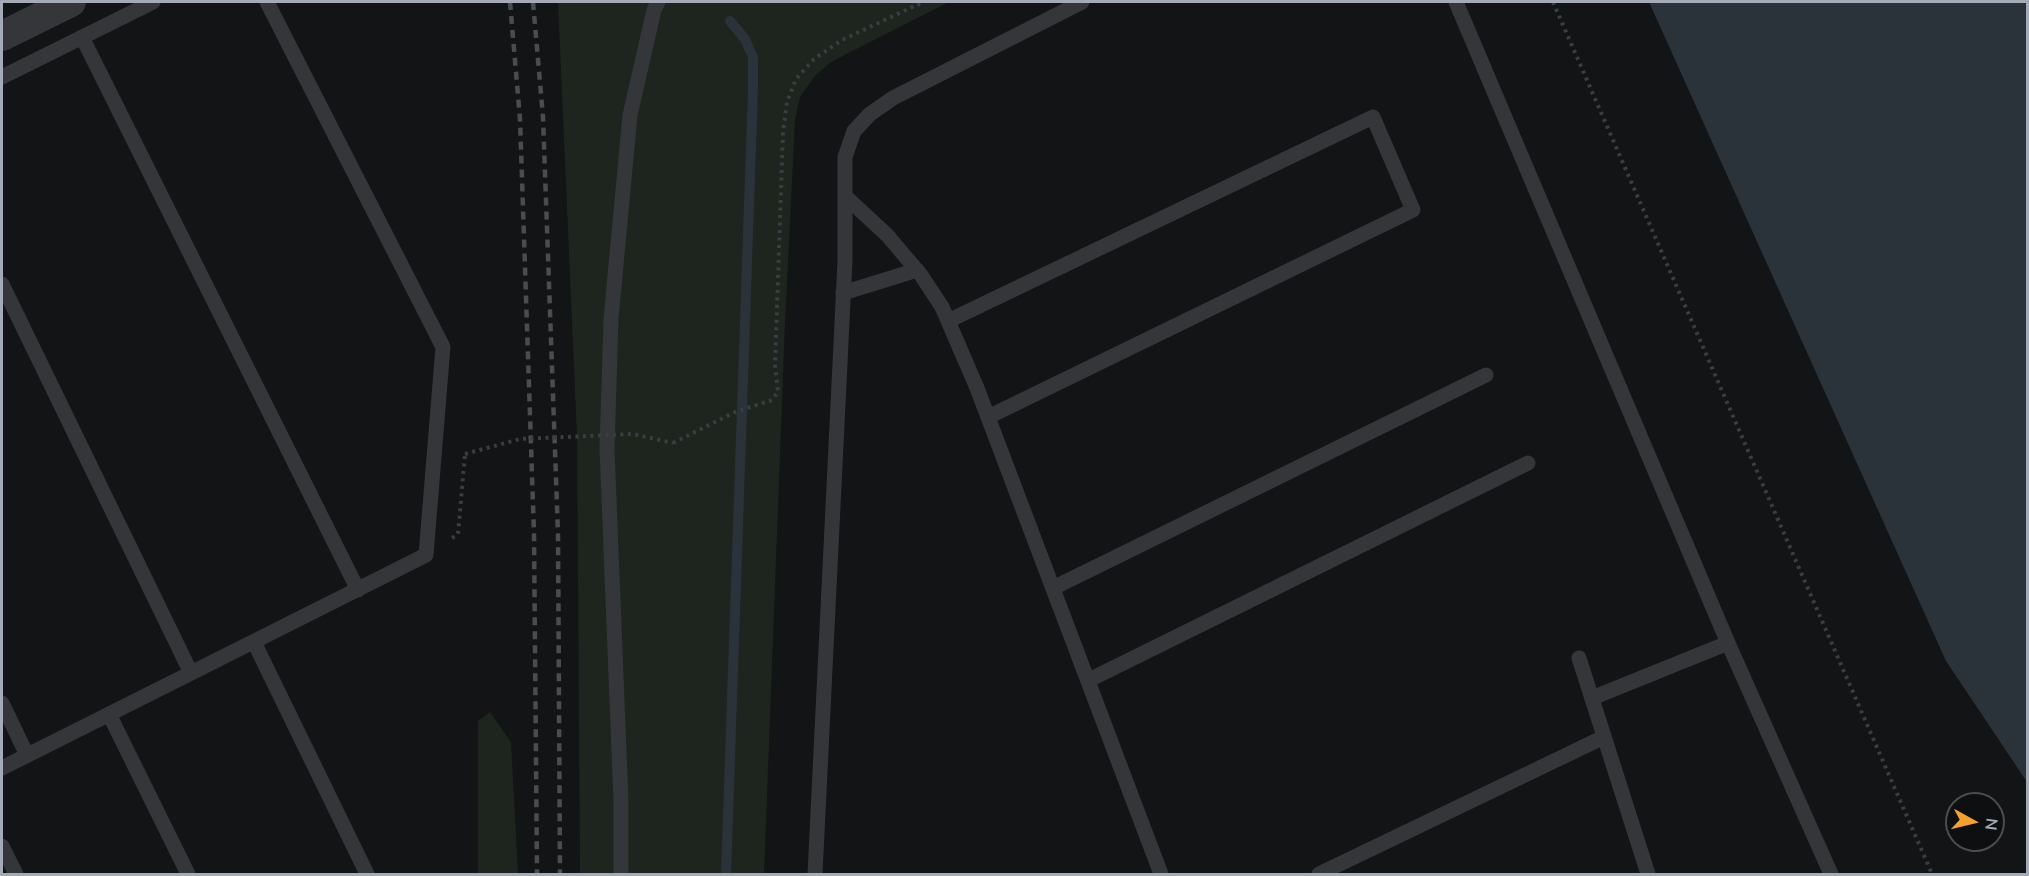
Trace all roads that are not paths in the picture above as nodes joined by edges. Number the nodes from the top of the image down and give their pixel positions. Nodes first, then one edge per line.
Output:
1 (70, 2) edge
2 (153, 2) edge
3 (267, 2) edge
4 (658, 2) edge
5 (1082, 2) edge
6 (1456, 2) edge
7 (2, 36) edge
8 (82, 37) junction
9 (2, 77) edge
10 (846, 197) junction
11 (917, 270) junction
12 (2, 284) edge
13 (843, 293) junction
14 (948, 321) junction
15 (1486, 375) dead end
16 (988, 417) junction
17 (1528, 463) dead end
18 (1053, 588) junction
19 (358, 590) junction
20 (254, 642) junction
21 (1728, 643) junction
22 (1579, 658) dead end
23 (190, 673) junction
24 (1089, 680) junction
25 (1592, 698) junction
26 (2, 703) edge
27 (109, 714) junction
28 (1604, 737) junction
29 (27, 755) junction
30 (2, 768) edge
31 (2, 846) edge
32 (16, 874) edge
33 (188, 874) edge
34 (368, 874) edge
35 (621, 874) edge
36 (815, 874) edge
37 (1161, 874) edge
38 (1319, 874) edge
39 (1648, 874) edge
40 (1831, 874) edge

1 - 7 street
2 - 8 lane
3 - 19 lane
4 - 35 lane
5 - 10 lane
6 - 21 lane
8 - 9 lane
8 - 19 lane
10 - 11 lane
10 - 13 lane
11 - 13 lane
11 - 14 lane
12 - 23 lane
13 - 36 lane
14 - 16 lane
14 - 16 lane
15 - 18 lane
16 - 18 lane
17 - 24 lane
18 - 24 lane
19 - 20 lane
20 - 23 lane
20 - 34 lane
21 - 25 lane
21 - 40 lane
22 - 25 lane
23 - 27 lane
24 - 37 lane
25 - 28 lane
26 - 29 lane
27 - 29 lane
27 - 33 lane
28 - 38 lane
28 - 39 lane
29 - 30 lane
31 - 32 lane

